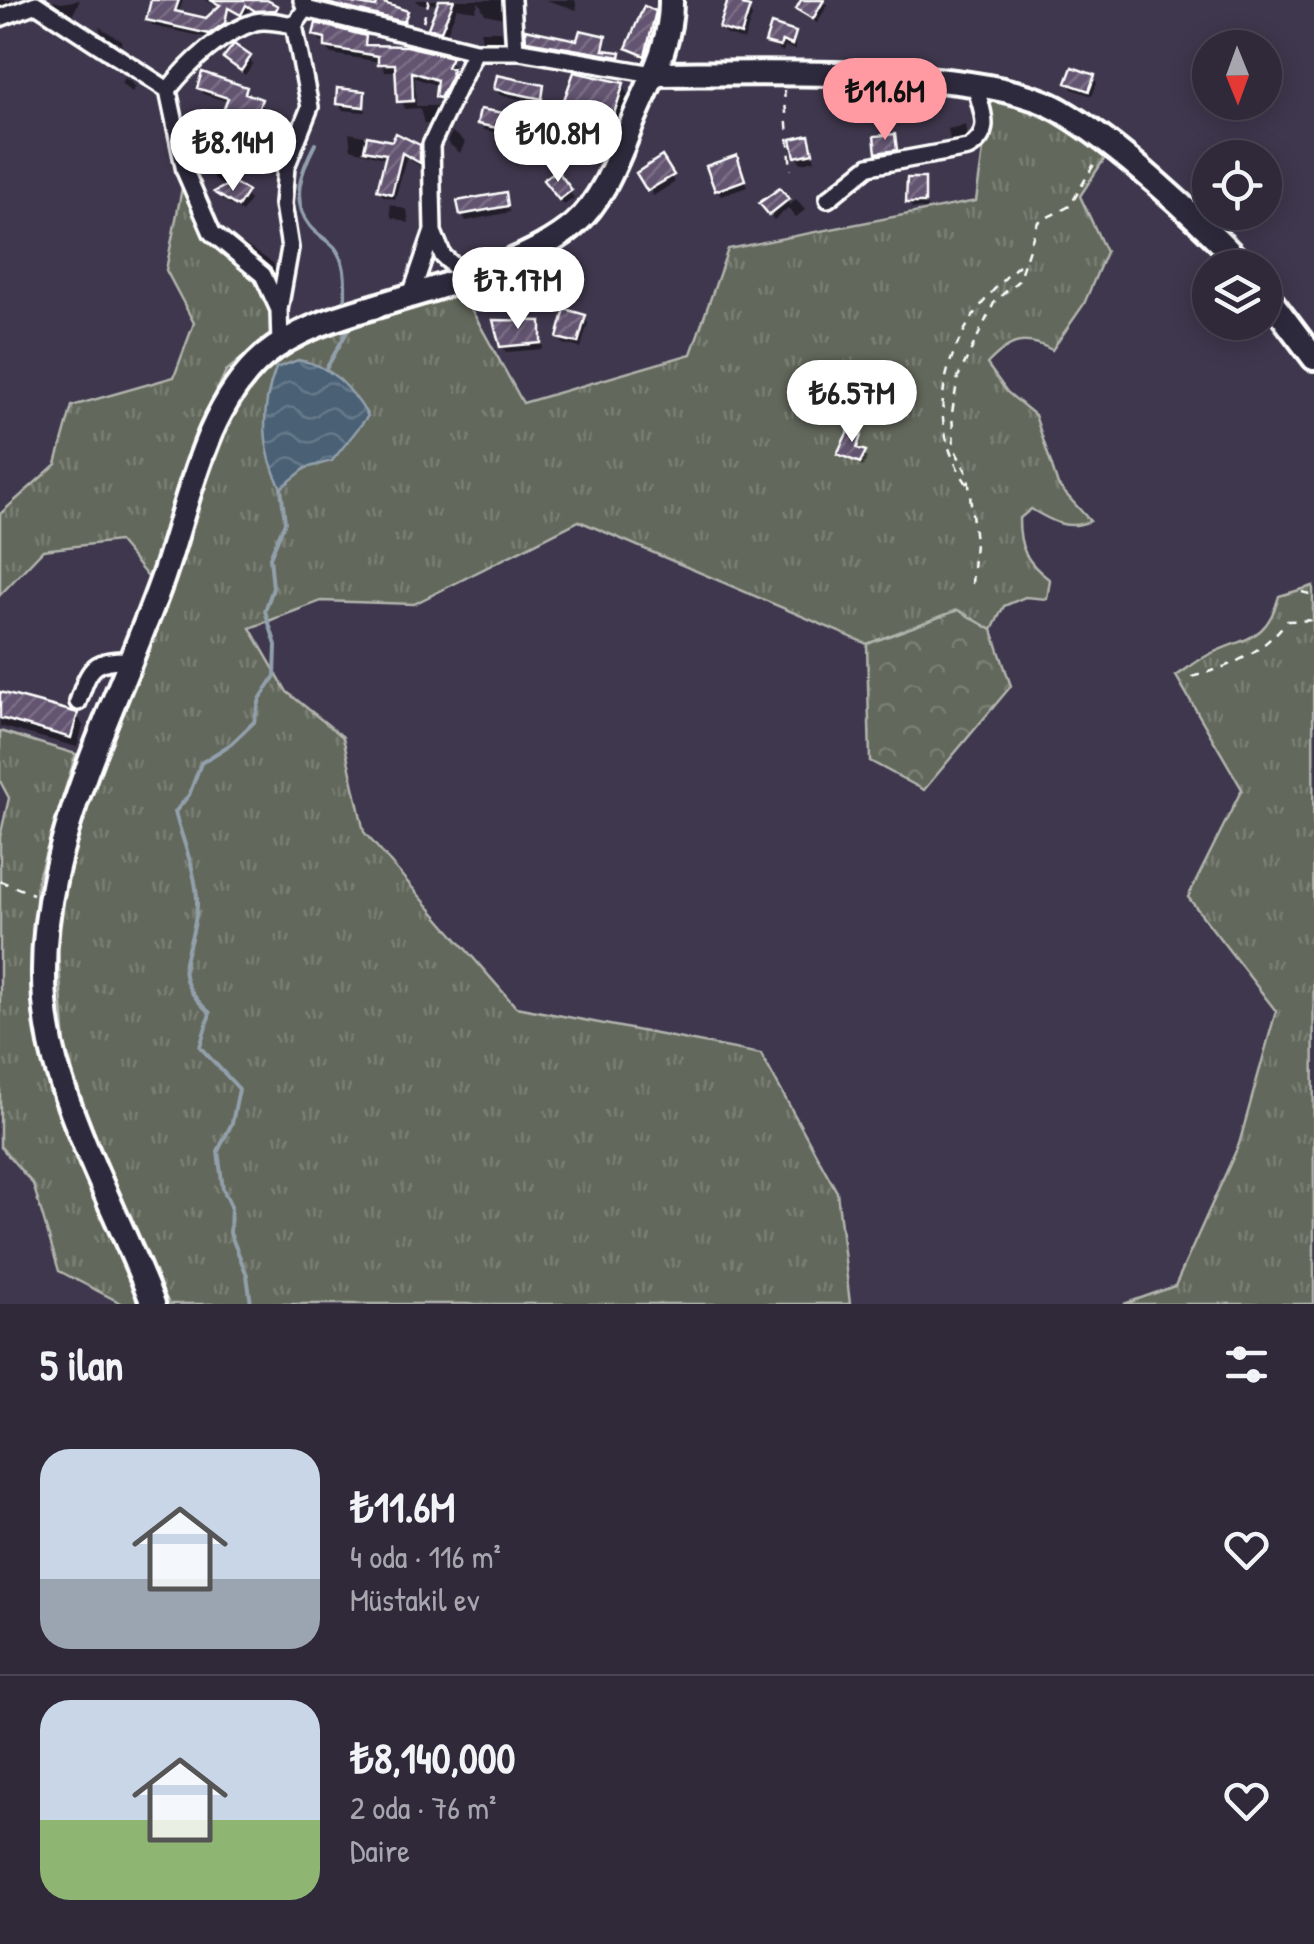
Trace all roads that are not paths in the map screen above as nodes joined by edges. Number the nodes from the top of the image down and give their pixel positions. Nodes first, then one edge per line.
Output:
1 (512, 0) edge
2 (671, 0) edge
3 (36, 2) edge
4 (308, 5) edge
5 (0, 18) edge
6 (294, 24) junction
7 (474, 51) junction
8 (516, 51) junction
9 (653, 74) junction
10 (975, 85) junction
11 (168, 90) junction
12 (828, 199) dead end
13 (433, 231) junction
14 (1226, 250) edge
15 (465, 276) junction
16 (411, 295) junction
17 (279, 310) junction
18 (1282, 316) edge
19 (280, 344) junction
20 (1314, 358) edge
21 (133, 660) junction
22 (78, 702) dead end
23 (153, 1304) edge

1 - 8 street
2 - 9 street
3 - 5 street
3 - 11 street
4 - 6 street
4 - 7 street
6 - 11 street
6 - 17 street
7 - 8 street
7 - 13 street
8 - 9 street
9 - 10 street
9 - 15 street
10 - 12 street
10 - 14 street
11 - 17 street
13 - 15 street
13 - 16 street
15 - 16 street
16 - 19 street
17 - 19 street
18 - 20 street
19 - 21 street
21 - 22 street
21 - 23 street

